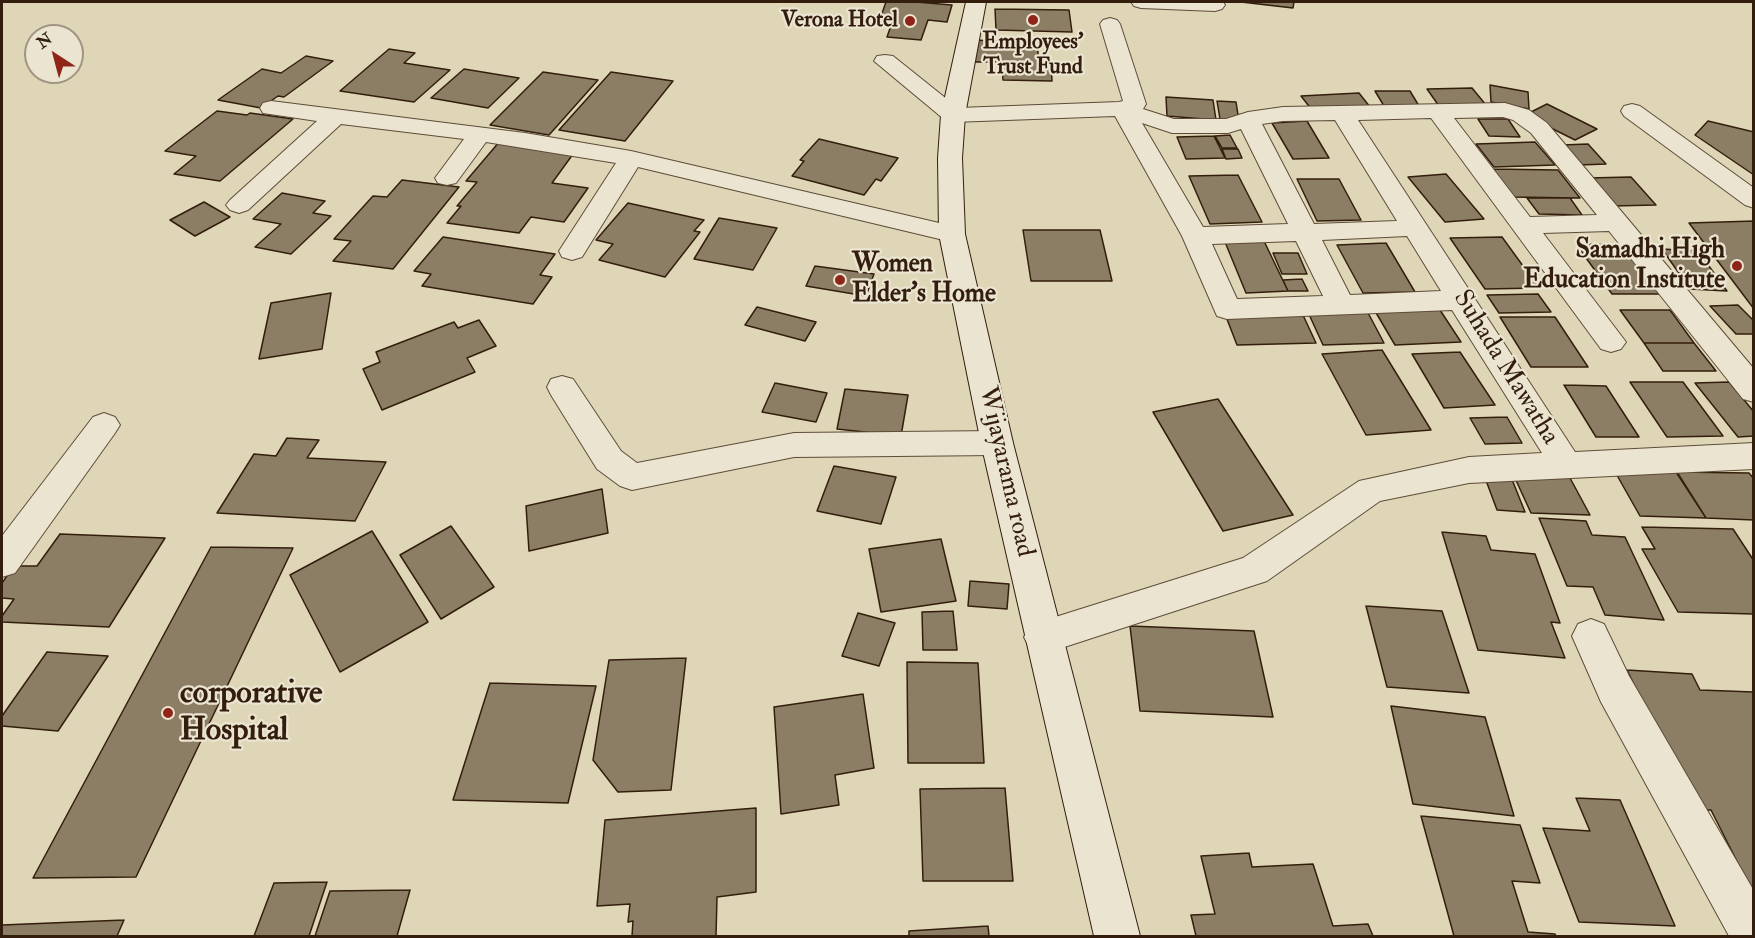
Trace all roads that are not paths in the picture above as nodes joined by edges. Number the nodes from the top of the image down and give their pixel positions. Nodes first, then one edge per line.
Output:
1 (976, 2) edge
2 (1141, 2) edge
3 (1215, 5) dead end
4 (1110, 24) dead end
5 (885, 61) dead end
6 (271, 108) dead end
7 (1122, 109) junction
8 (1437, 111) junction
9 (1632, 111) dead end
10 (1342, 113) junction
11 (953, 115) junction
12 (336, 116) junction
13 (1248, 120) junction
14 (480, 134) junction
15 (631, 158) junction
16 (447, 178) dead end
17 (1754, 200) edge
18 (239, 205) dead end
19 (1617, 223) junction
20 (1523, 225) junction
21 (1417, 228) junction
22 (1305, 232) junction
23 (952, 234) junction
24 (1195, 236) junction
25 (572, 251) dead end
26 (1461, 300) junction
27 (1341, 304) junction
28 (1611, 342) dead end
29 (562, 387) dead end
30 (1754, 391) edge
31 (104, 424) dead end
32 (997, 443) junction
33 (1754, 456) edge
34 (1566, 465) junction
35 (2, 562) edge
36 (1591, 636) dead end
37 (1043, 637) junction
38 (1117, 936) edge
39 (1754, 936) edge

1 - 11 street, Wijayarama road
2 - 3 street
4 - 7 street
5 - 11 street
6 - 12 street
7 - 11 street
7 - 13 street
7 - 24 street
8 - 10 street
8 - 19 street
8 - 20 street
9 - 17 street
10 - 13 street
10 - 21 street, Suhada Mawatha
11 - 23 street, Wijayarama road
12 - 14 street
12 - 18 street
13 - 22 street
14 - 15 street
14 - 16 street
15 - 23 street
15 - 25 street
19 - 20 street
19 - 30 street
20 - 28 street
21 - 22 street
21 - 26 street, Suhada Mawatha
22 - 24 street
22 - 27 street
23 - 32 street, Wijayarama road
24 - 27 street
26 - 27 street
26 - 34 street, Suhada Mawatha
29 - 32 street
31 - 35 street
32 - 37 street, Wijayarama road
33 - 34 street, Suhada Mawatha
34 - 37 street
36 - 39 street
37 - 38 street, Wijayarama road

